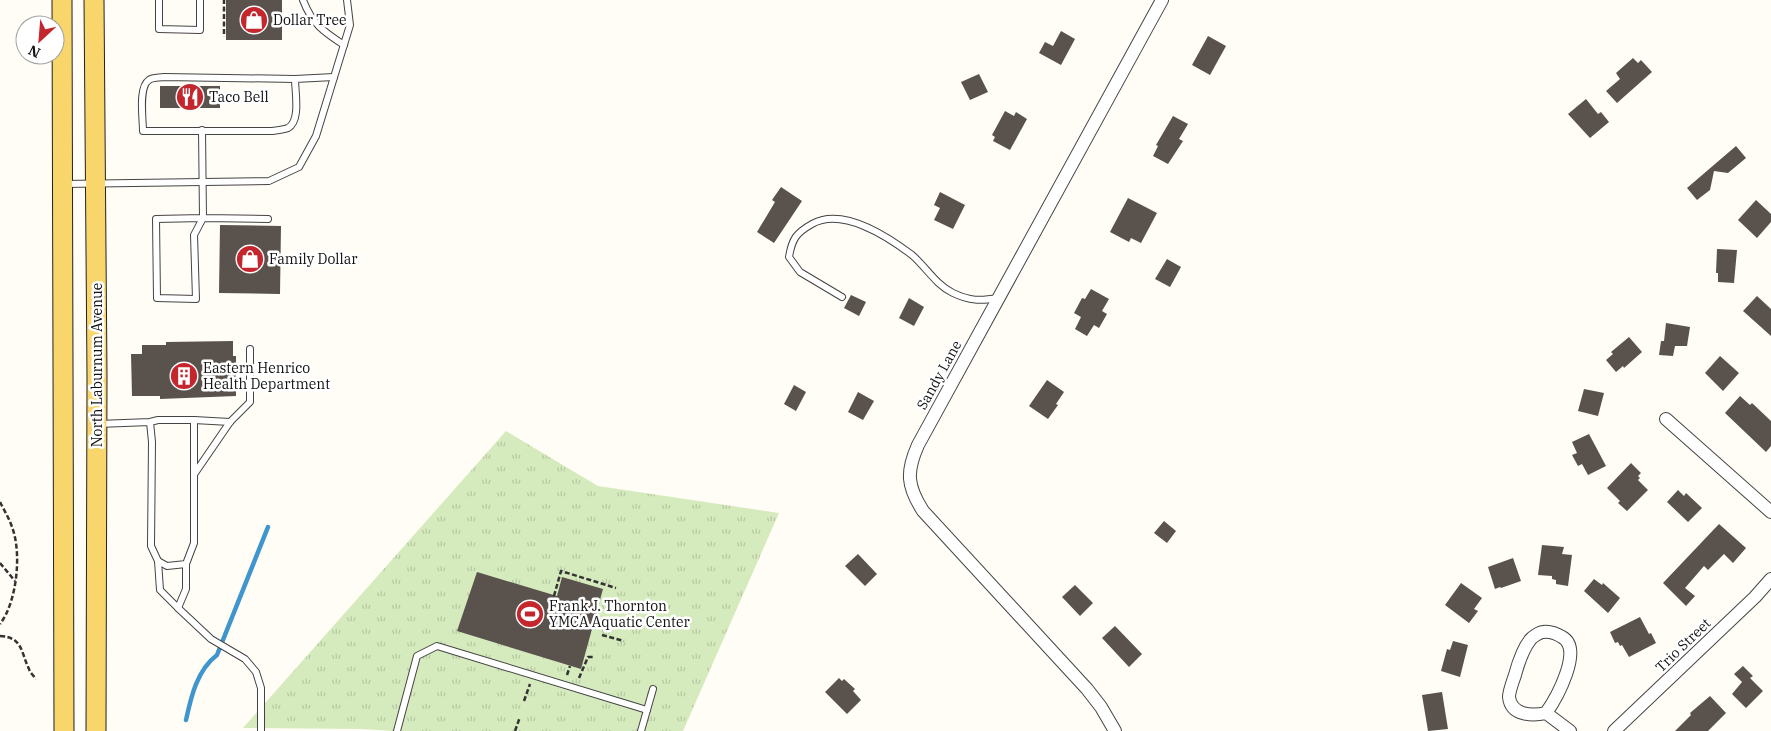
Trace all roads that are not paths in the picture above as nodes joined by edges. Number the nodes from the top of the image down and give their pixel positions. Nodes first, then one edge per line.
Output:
1 (62, 0) edge
2 (94, 0) edge
3 (159, 0) edge
4 (200, 0) edge
5 (303, 0) edge
6 (347, 0) edge
7 (1162, 0) edge
8 (344, 45) junction
9 (334, 77) junction
10 (295, 79) junction
11 (202, 130) junction
12 (203, 182) junction
13 (95, 183) junction
14 (62, 184) junction
15 (204, 218) junction
16 (268, 219) dead end
17 (842, 297) dead end
18 (999, 298) junction
19 (250, 349) dead end
20 (1666, 419) dead end
21 (194, 420) junction
22 (150, 422) junction
23 (230, 422) junction
24 (97, 424) junction
25 (194, 474) junction
26 (1771, 512) edge
27 (158, 561) junction
28 (186, 564) junction
29 (1771, 580) edge
30 (178, 608) junction
31 (653, 689) dead end
32 (647, 710) junction
33 (1546, 713) junction
34 (64, 731) edge
35 (96, 731) edge
36 (261, 731) edge
37 (397, 731) edge
38 (641, 731) edge
39 (1115, 731) edge
40 (1570, 731) edge
41 (1614, 731) edge

1 - 14 main road
2 - 13 main road, North Laburnum Avenue
3 - 4 lane
5 - 8 lane
6 - 8 lane
7 - 18 street, Sandy Lane
8 - 9 lane
9 - 10 lane
9 - 12 lane
10 - 11 lane
10 - 11 lane
11 - 12 lane
12 - 13 lane
12 - 15 lane
13 - 14 lane
13 - 24 main road, North Laburnum Avenue
14 - 34 main road
15 - 15 lane
15 - 16 lane
17 - 18 lane
18 - 39 street, Sandy Lane
19 - 23 lane
20 - 26 street
21 - 22 lane
21 - 23 lane
21 - 25 lane
22 - 24 lane
22 - 27 lane
23 - 25 lane
24 - 35 main road, North Laburnum Avenue
25 - 28 lane
27 - 28 lane
27 - 30 lane
28 - 30 lane
29 - 41 street, Trio Street
30 - 36 lane
31 - 32 lane
32 - 37 lane
32 - 38 lane
33 - 33 street
33 - 40 street

